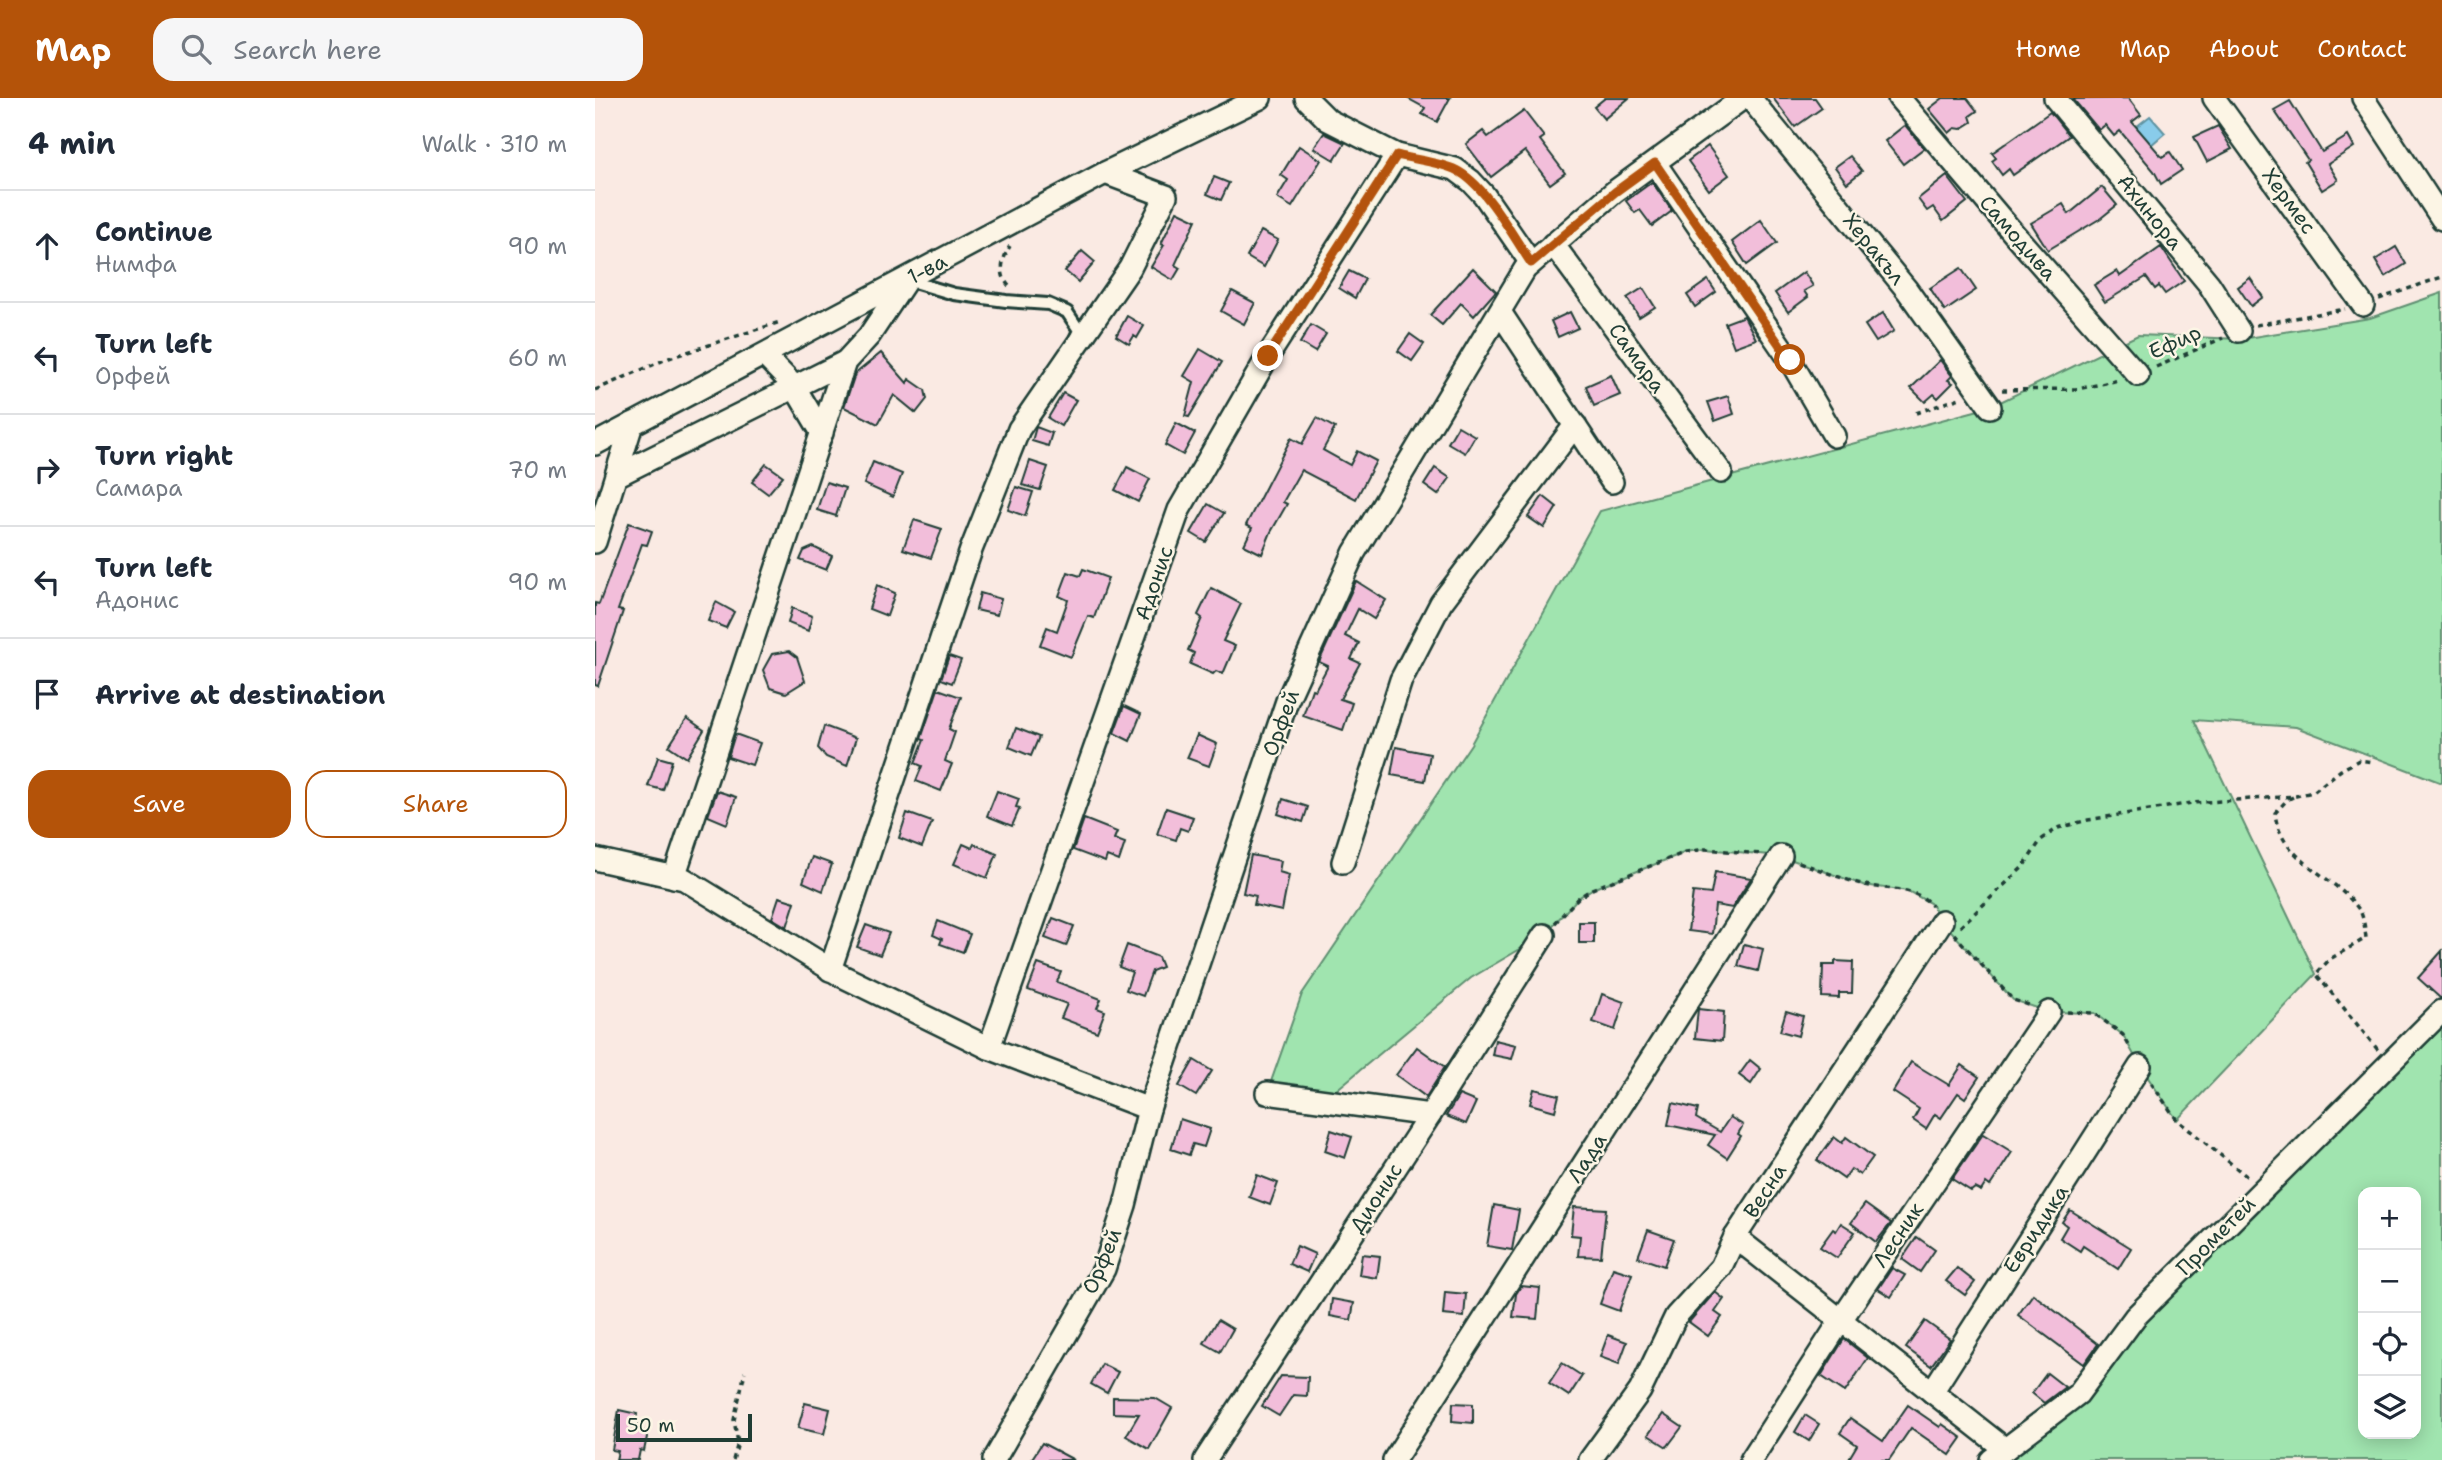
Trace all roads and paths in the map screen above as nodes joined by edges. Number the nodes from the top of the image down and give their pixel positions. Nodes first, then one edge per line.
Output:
1 (1260, 98) edge
2 (1306, 98) edge
3 (1743, 98) edge
4 (1750, 98) edge
5 (1899, 98) edge
6 (2055, 98) edge
7 (2214, 98) edge
8 (2363, 98) edge
9 (1397, 155) junction
10 (1655, 163) junction
11 (1105, 173) junction
12 (2442, 219) edge
13 (1018, 240) dead end
14 (1553, 244) junction
15 (1531, 263) junction
16 (2442, 277) edge
17 (907, 280) junction
18 (1034, 303) junction
19 (2363, 305) junction
20 (1500, 312) junction
21 (782, 322) dead end
22 (2239, 331) junction
23 (764, 355) junction
24 (1069, 360) junction
25 (845, 362) junction
26 (2138, 375) junction
27 (794, 386) junction
28 (595, 390) edge
29 (1984, 399) junction
30 (1916, 413) dead end
31 (632, 424) junction
32 (1575, 425) junction
33 (822, 433) junction
34 (1834, 436) dead end
35 (595, 443) edge
36 (1721, 472) dead end
37 (616, 476) junction
38 (1612, 482) dead end
39 (595, 542) edge
40 (2373, 762) dead end
41 (2296, 796) junction
42 (1781, 856) dead end
43 (595, 859) edge
44 (1343, 862) dead end
45 (674, 877) junction
46 (1947, 927) joint
47 (1544, 935) dead end
48 (830, 970) junction
49 (2442, 1011) edge
50 (2049, 1012) dead end
51 (989, 1048) junction
52 (2388, 1063) junction
53 (2140, 1066) dead end
54 (1266, 1093) dead end
55 (1149, 1108) junction
56 (1430, 1115) junction
57 (1735, 1237) junction
58 (1841, 1320) junction
59 (745, 1372) dead end
60 (1932, 1392) junction
61 (1998, 1455) edge
62 (733, 1460) edge
63 (994, 1460) edge
64 (1205, 1460) edge
65 (1394, 1460) edge
66 (1591, 1460) edge
67 (1751, 1460) edge

1 - 11 street, 1-ва
2 - 9 street
3 - 10 street, Орфей
4 - 29 street, Херакъл
5 - 26 street, Самодива
6 - 22 street, Ахинора
7 - 19 street, Хермес
8 - 12 street
9 - 15 street
9 - 51 street, Адонис
10 - 14 street, Орфей
10 - 34 street
11 - 17 street, 1-ва
11 - 24 street
13 - 18 path
14 - 15 street, Орфей
14 - 36 street, Самара
15 - 20 street, Орфей
16 - 19 path, Ефир
17 - 18 lane
17 - 23 street, 1-ва
17 - 25 street
18 - 24 lane
19 - 22 path, Ефир
20 - 32 street
20 - 55 street, Орфей
21 - 28 path
22 - 26 path, Ефир
23 - 27 street
23 - 31 street, 1-ва
24 - 48 street
25 - 27 street
25 - 33 street
26 - 29 path, Ефир
27 - 33 street
27 - 37 street
29 - 30 path, Ефир
31 - 35 street, 1-ва
31 - 37 street
32 - 38 street
32 - 44 street
33 - 45 street
37 - 39 street
40 - 41 path
41 - 46 path
41 - 52 path
42 - 65 street, Лада
43 - 45 street
45 - 48 street
46 - 57 street, Весна
47 - 56 street, Дионис
48 - 51 street
49 - 52 street, Прометей
50 - 58 street, Лесник
51 - 55 street
52 - 61 street, Прометей
53 - 60 street, Евридика
54 - 56 street
55 - 63 street, Орфей
56 - 64 street, Дионис
57 - 58 street
57 - 66 street, Весна
58 - 60 street
58 - 67 street, Лесник
59 - 62 path
60 - 61 street

